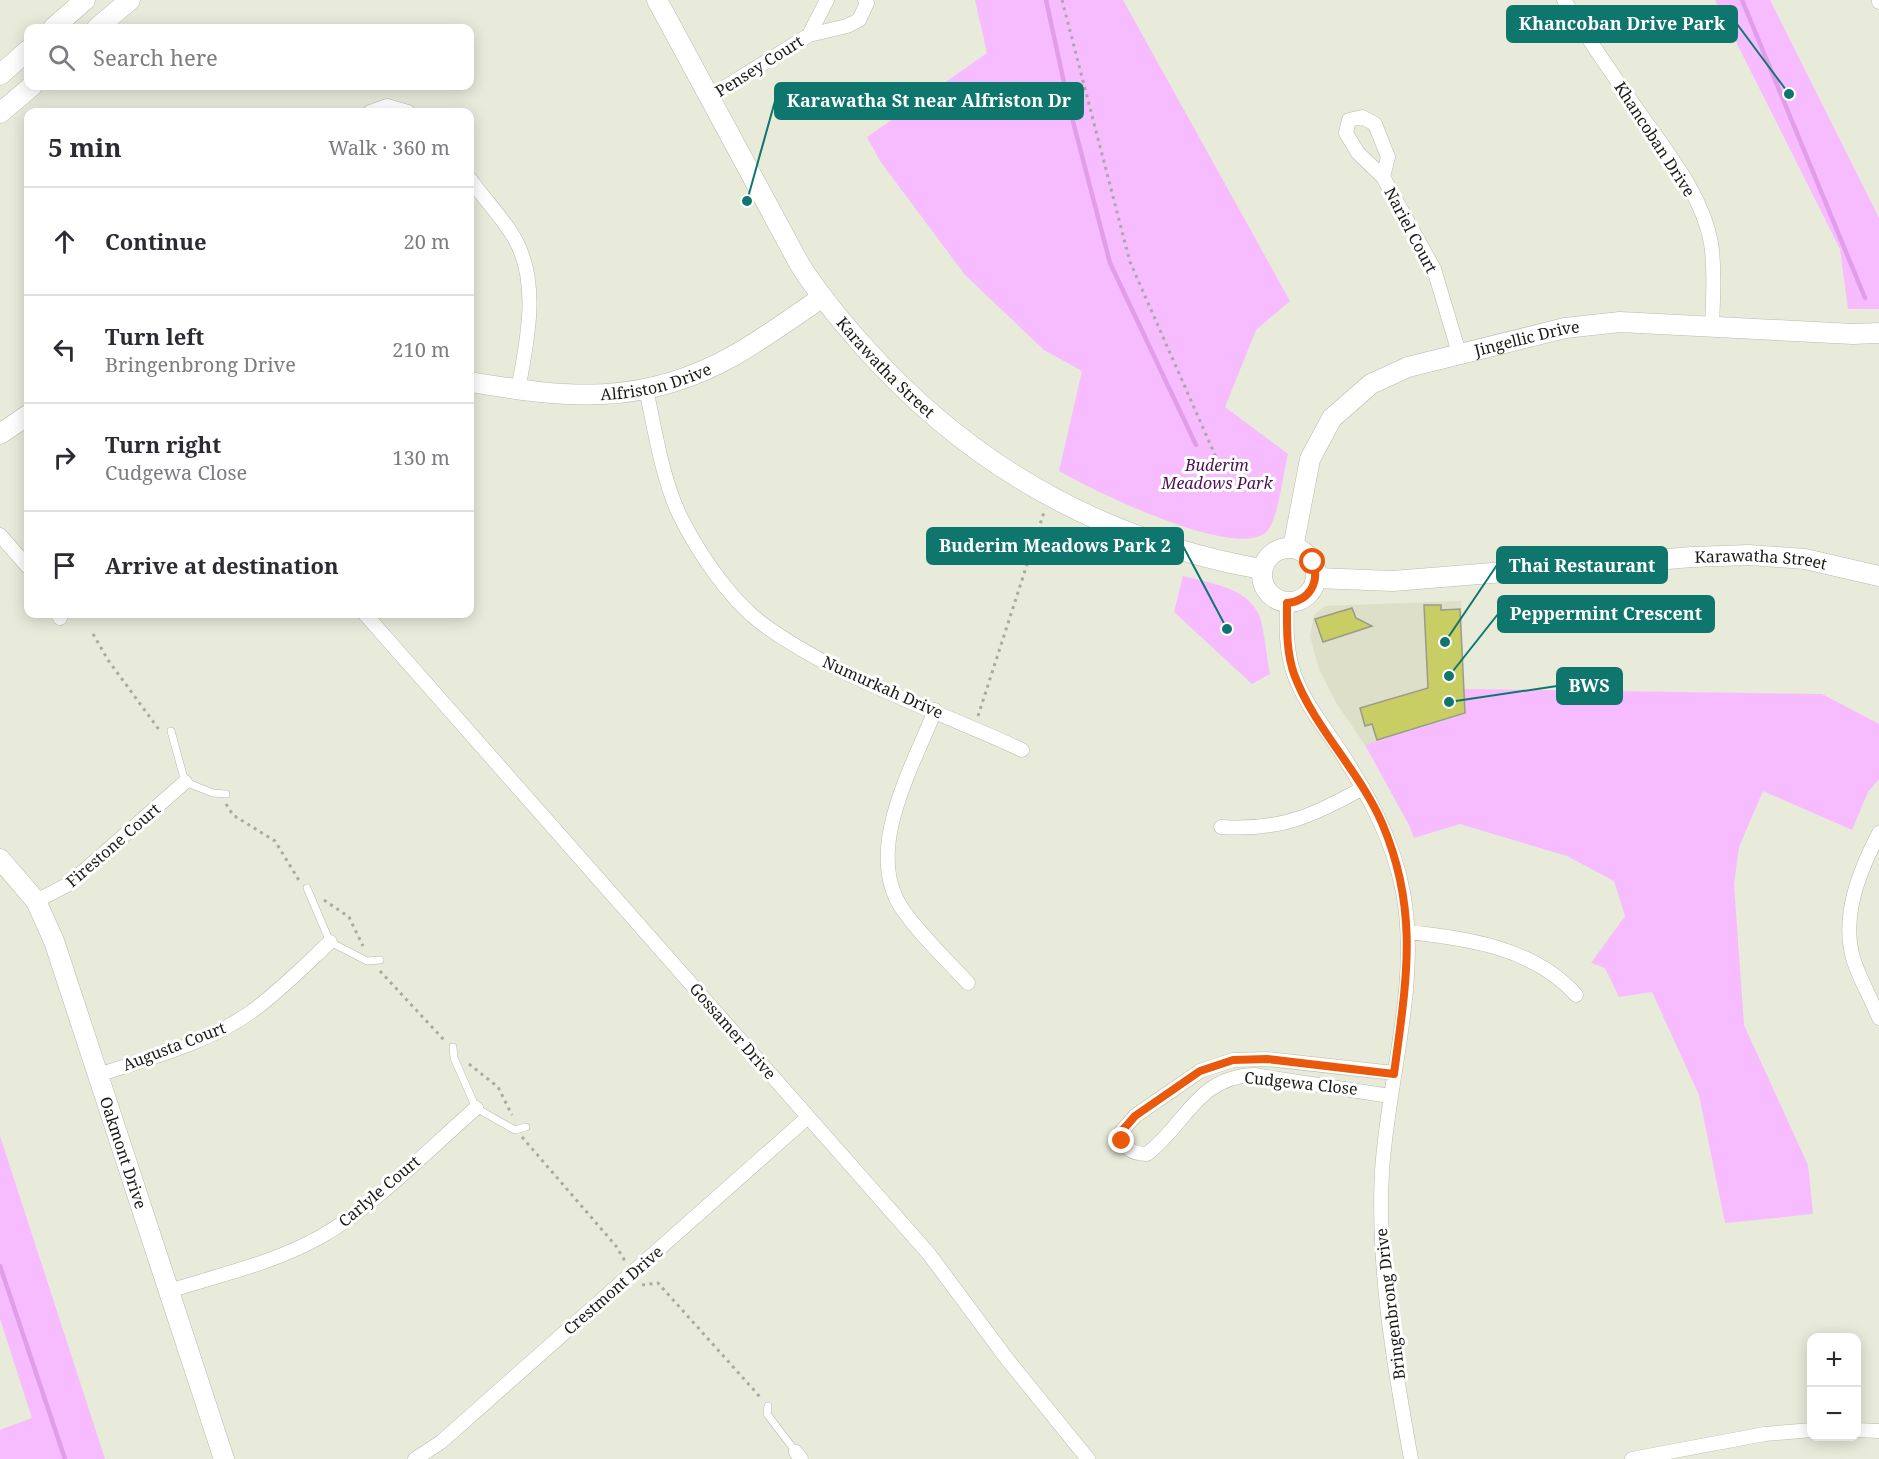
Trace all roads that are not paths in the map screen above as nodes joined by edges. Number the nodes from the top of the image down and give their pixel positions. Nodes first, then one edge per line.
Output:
1 (85, 0) edge
2 (130, 0) edge
3 (657, 0) edge
4 (827, 0) edge
5 (864, 0) edge
6 (1564, 0) edge
7 (58, 24) edge
8 (102, 24) edge
9 (809, 34) junction
10 (24, 54) edge
11 (0, 75) edge
12 (27, 90) edge
13 (710, 97) junction
14 (0, 113) edge
15 (1383, 177) dead end
16 (474, 184) edge
17 (821, 298) junction
18 (1712, 326) junction
19 (1879, 333) edge
20 (1458, 353) junction
21 (474, 383) edge
22 (646, 389) junction
23 (518, 390) junction
24 (24, 418) edge
25 (0, 434) edge
26 (0, 535) edge
27 (1293, 548) junction
28 (24, 562) edge
29 (1262, 569) junction
30 (1879, 576) edge
31 (1316, 578) junction
32 (1287, 603) junction
33 (369, 618) edge
34 (935, 710) junction
35 (171, 731) dead end
36 (1022, 750) dead end
37 (185, 782) junction
38 (1363, 788) junction
39 (224, 794) road end
40 (1221, 827) dead end
41 (1879, 833) edge
42 (0, 859) edge
43 (308, 888) road end
44 (36, 901) junction
45 (1408, 933) junction
46 (330, 942) junction
47 (380, 960) dead end
48 (968, 983) dead end
49 (1576, 994) dead end
50 (1879, 1018) edge
51 (453, 1049) road end
52 (1394, 1074) junction
53 (98, 1075) junction
54 (1390, 1096) junction
55 (476, 1108) junction
56 (808, 1118) junction
57 (522, 1129) road end
58 (169, 1291) junction
59 (768, 1406) road end
60 (1807, 1430) edge
61 (1861, 1430) edge
62 (1879, 1431) edge
63 (799, 1456) edge
64 (224, 1459) edge
65 (415, 1459) edge
66 (1088, 1459) edge
67 (1411, 1459) edge
68 (1632, 1459) edge

1 - 7 street
2 - 8 street
3 - 13 street, Karawatha Street
4 - 9 street, Pensey Court
5 - 9 street, Pensey Court
6 - 18 street, Khancoban Drive
9 - 13 street, Pensey Court
10 - 11 street
12 - 14 street
13 - 17 street, Karawatha Street
15 - 20 street, Nariel Court
16 - 23 street
17 - 22 street, Alfriston Drive
17 - 29 street, Karawatha Street
18 - 19 street, Jingellic Drive
18 - 20 street, Jingellic Drive
20 - 27 street, Jingellic Drive
21 - 23 street, Alfriston Drive
22 - 23 street, Alfriston Drive
22 - 34 street, Numurkah Drive
24 - 25 street
26 - 28 street
27 - 29 street
27 - 31 street
29 - 32 street
30 - 31 street, Karawatha Street
31 - 32 street
32 - 38 street, Bringenbrong Drive
33 - 56 street, Gossamer Drive
34 - 36 street, Numurkah Drive
34 - 48 street
35 - 37 lane
37 - 39 lane
37 - 44 street, Firestone Court
38 - 40 street
38 - 45 street, Bringenbrong Drive
41 - 50 street
42 - 44 street, Oakmont Drive
43 - 46 lane
44 - 53 street, Oakmont Drive
45 - 49 street
45 - 52 street, Bringenbrong Drive
46 - 47 lane
46 - 53 street, Augusta Court
51 - 55 lane
52 - 54 street, Bringenbrong Drive
52 - 54 street, Cudgewa Close
53 - 58 street, Oakmont Drive
54 - 67 street, Bringenbrong Drive
55 - 57 lane
55 - 58 street, Carlyle Court
56 - 65 street, Crestmont Drive
56 - 66 street, Gossamer Drive
58 - 64 street, Oakmont Drive
59 - 63 lane
60 - 68 street
61 - 62 street

